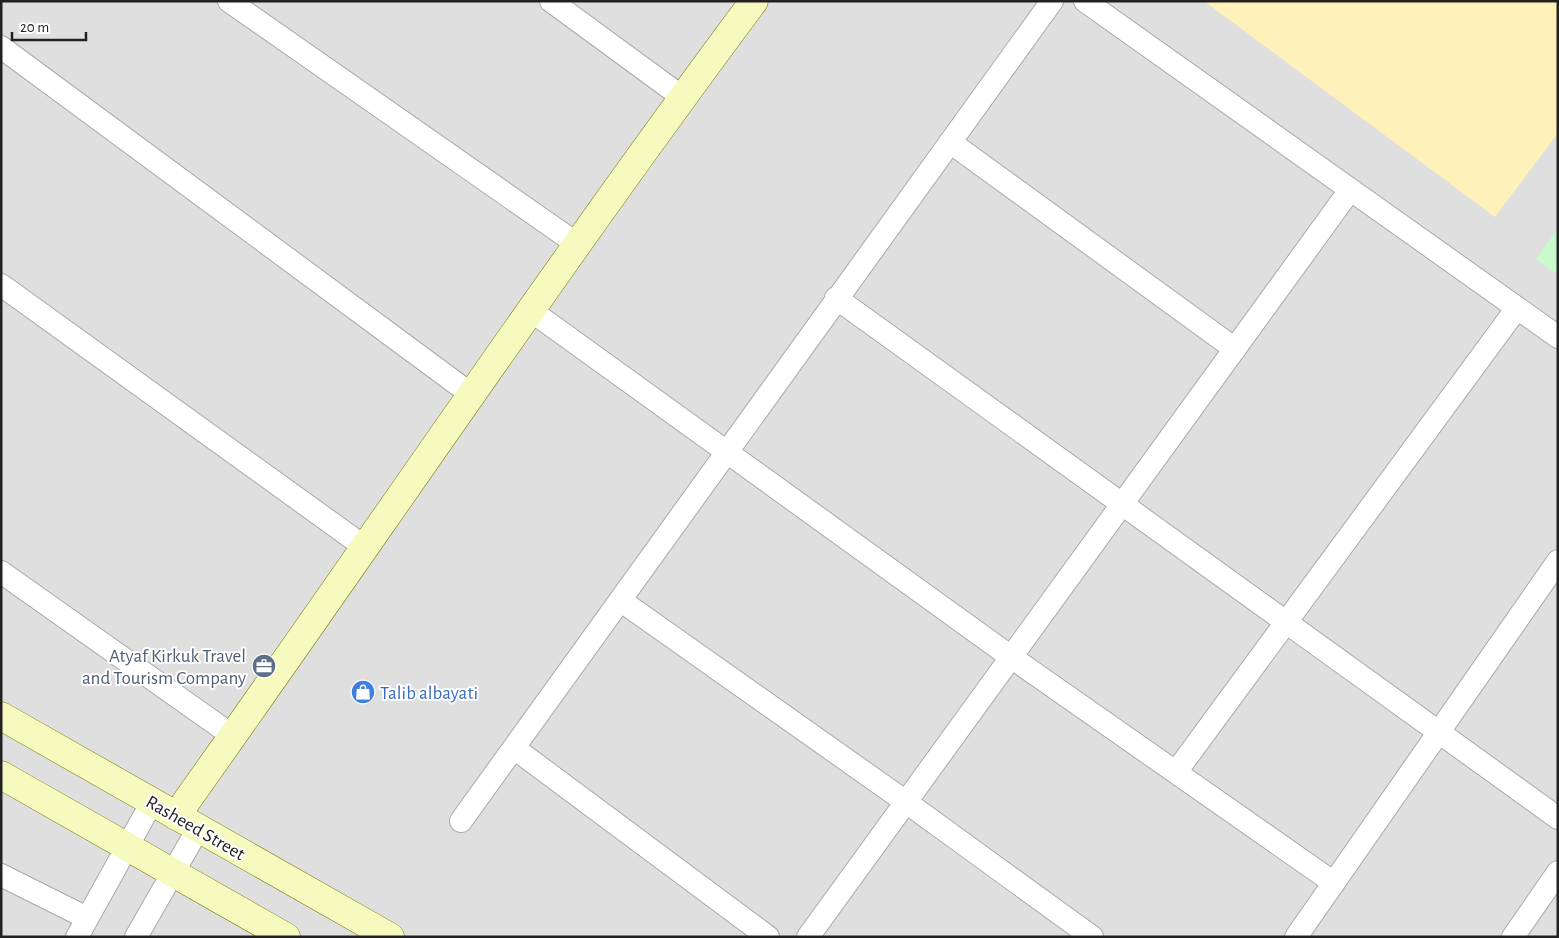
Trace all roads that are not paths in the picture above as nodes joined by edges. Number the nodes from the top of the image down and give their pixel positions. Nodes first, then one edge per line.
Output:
1 (230, 1) edge
2 (551, 1) edge
3 (754, 1) edge
4 (1052, 1) edge
5 (1085, 1) edge
6 (1, 47) edge
7 (682, 97) junction
8 (950, 142) junction
9 (1350, 190) junction
10 (577, 244) junction
11 (1, 285) edge
12 (836, 298) junction
13 (1517, 308) junction
14 (530, 310) junction
15 (1558, 337) edge
16 (1235, 349) junction
17 (472, 395) junction
18 (728, 451) junction
19 (1122, 504) junction
20 (366, 548) junction
21 (1555, 570) edge
22 (1, 572) edge
23 (620, 600) junction
24 (1286, 622) junction
25 (1011, 657) junction
26 (1, 716) edge
27 (1438, 732) junction
28 (233, 736) junction
29 (514, 748) junction
30 (1176, 772) junction
31 (1, 775) edge
32 (152, 802) junction
33 (906, 802) junction
34 (1558, 818) edge
35 (461, 821) dead end
36 (187, 822) junction
37 (127, 846) junction
38 (172, 872) junction
39 (1558, 872) edge
40 (1, 874) edge
41 (1334, 883) junction
42 (82, 927) edge
43 (1067, 929) edge
44 (136, 937) edge
45 (286, 937) edge
46 (390, 937) edge
47 (768, 937) edge
48 (808, 937) edge
49 (1092, 937) edge
50 (1296, 937) edge
51 (1513, 937) edge

1 - 10 street
2 - 7 street
3 - 7 street
4 - 8 street
5 - 9 street
6 - 17 street
7 - 10 street
8 - 12 street
8 - 16 street
9 - 13 street
9 - 16 street
10 - 14 street
11 - 20 street
12 - 18 street
12 - 19 street
13 - 15 street
13 - 24 street
14 - 17 street
14 - 18 street
16 - 19 street
17 - 20 street
18 - 23 street
18 - 25 street
19 - 24 street
19 - 25 street
20 - 28 street
21 - 27 street
22 - 28 street
23 - 29 street
23 - 33 street
24 - 27 street
24 - 30 street
25 - 30 street
25 - 33 street
26 - 32 street, Rasheed Street
27 - 34 street
27 - 41 street
28 - 36 street
29 - 35 street
29 - 47 street
30 - 41 street
31 - 37 street
32 - 36 street, Rasheed Street
32 - 37 street
33 - 43 street
33 - 48 street
36 - 38 street
36 - 46 street, Rasheed Street
37 - 38 street
37 - 42 street
38 - 44 street
38 - 45 street
39 - 51 street
40 - 42 street
41 - 50 street
43 - 49 street

